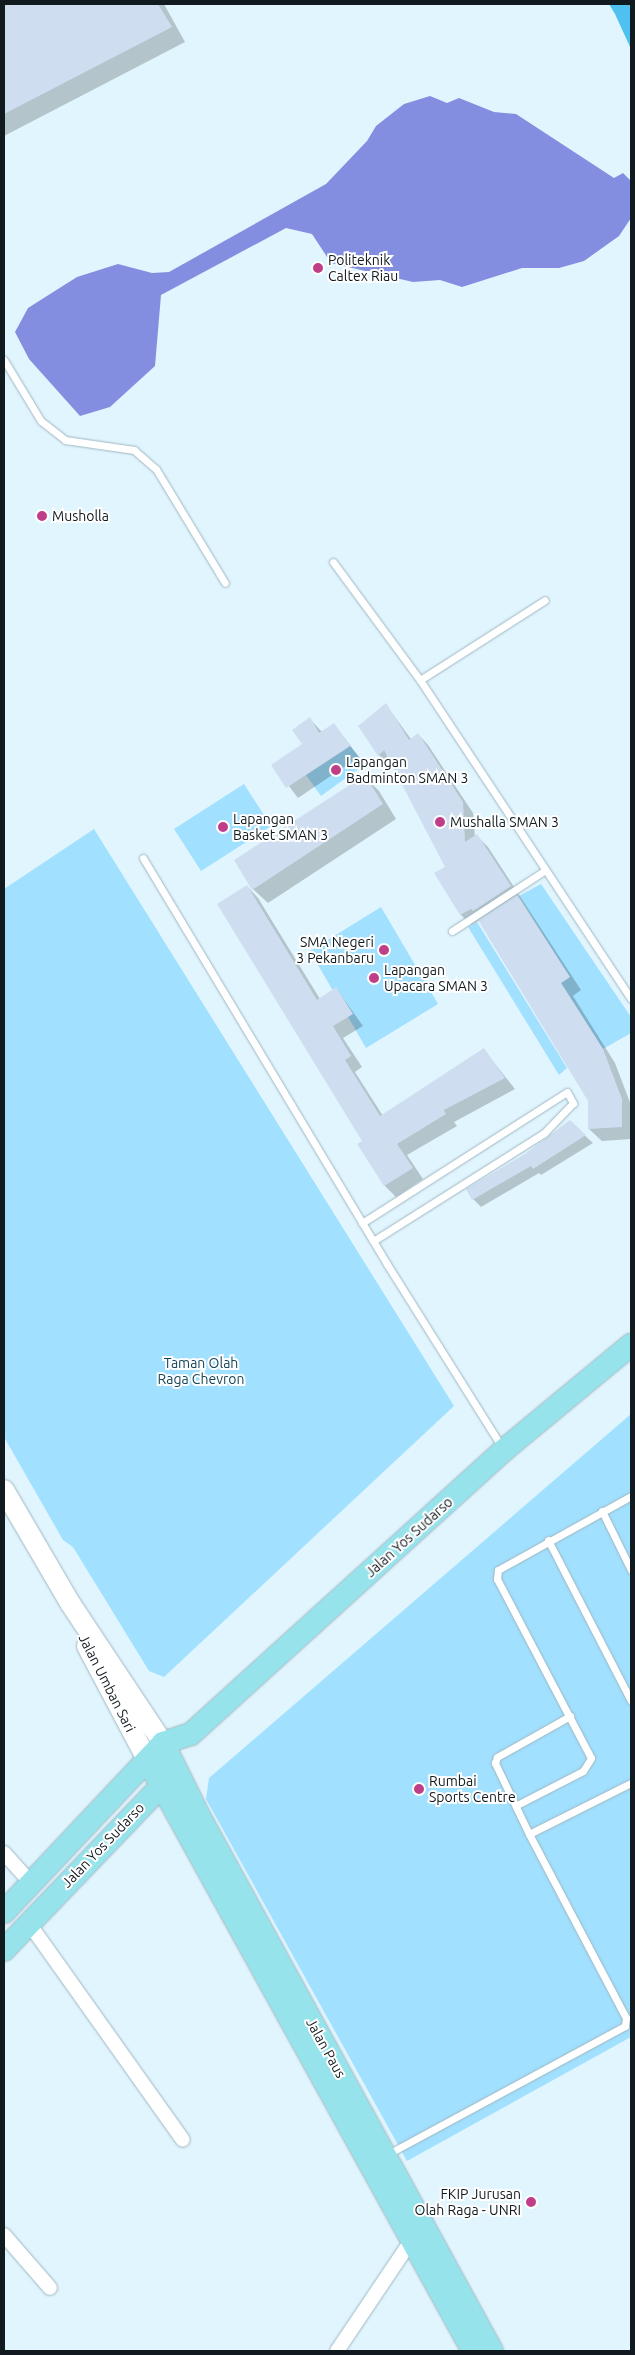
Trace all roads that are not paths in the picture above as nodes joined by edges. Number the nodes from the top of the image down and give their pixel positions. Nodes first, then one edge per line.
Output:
1 (4, 360) edge
2 (333, 562) dead end
3 (226, 583) dead end
4 (545, 600) dead end
5 (420, 680) junction
6 (143, 858) dead end
7 (544, 871) junction
8 (452, 930) dead end
9 (631, 999) edge
10 (362, 1223) junction
11 (373, 1241) junction
12 (631, 1345) edge
13 (504, 1450) junction
14 (4, 1490) edge
15 (631, 1496) edge
16 (602, 1511) junction
17 (548, 1540) junction
18 (631, 1570) edge
19 (70, 1602) junction
20 (631, 1701) edge
21 (570, 1716) junction
22 (191, 1734) junction
23 (163, 1743) junction
24 (148, 1761) junction
25 (170, 1777) junction
26 (631, 1783) edge
27 (517, 1805) junction
28 (529, 1834) junction
29 (4, 1854) edge
30 (30, 1882) junction
31 (4, 1912) edge
32 (28, 1922) junction
33 (4, 1950) edge
34 (182, 2140) dead end
35 (386, 2156) junction
36 (4, 2235) edge
37 (412, 2241) junction
38 (50, 2288) dead end
39 (337, 2351) edge
40 (473, 2351) edge
41 (492, 2351) edge

1 - 3 lane
2 - 5 lane
4 - 5 lane
5 - 7 lane
6 - 10 lane
7 - 8 lane
7 - 9 lane
10 - 11 lane
10 - 11 lane
11 - 13 lane
12 - 13 main road, Jalan Yos Sudarso
13 - 22 main road, Jalan Yos Sudarso
14 - 19 main road, Jalan Umban Sari
15 - 16 lane
16 - 17 lane
16 - 18 lane
17 - 20 lane
17 - 21 lane
19 - 23 main road, Jalan Umban Sari
19 - 24 main road, Jalan Umban Sari
21 - 27 lane
21 - 27 lane
22 - 23 main road, Jalan Yos Sudarso
22 - 25 main road, Jalan Yos Sudarso
23 - 24 main road, Jalan Yos Sudarso
23 - 25 main road, Jalan Paus
24 - 25 main road, Jalan Paus
24 - 30 main road, Jalan Yos Sudarso
25 - 32 main road, Jalan Yos Sudarso
25 - 35 main road, Jalan Paus
25 - 37 main road, Jalan Paus
26 - 28 lane
27 - 28 lane
28 - 35 lane
29 - 30 street
30 - 31 main road, Jalan Yos Sudarso
32 - 33 main road, Jalan Yos Sudarso
32 - 34 street
35 - 41 main road, Jalan Paus
36 - 38 street
37 - 39 street
37 - 40 main road, Jalan Paus

